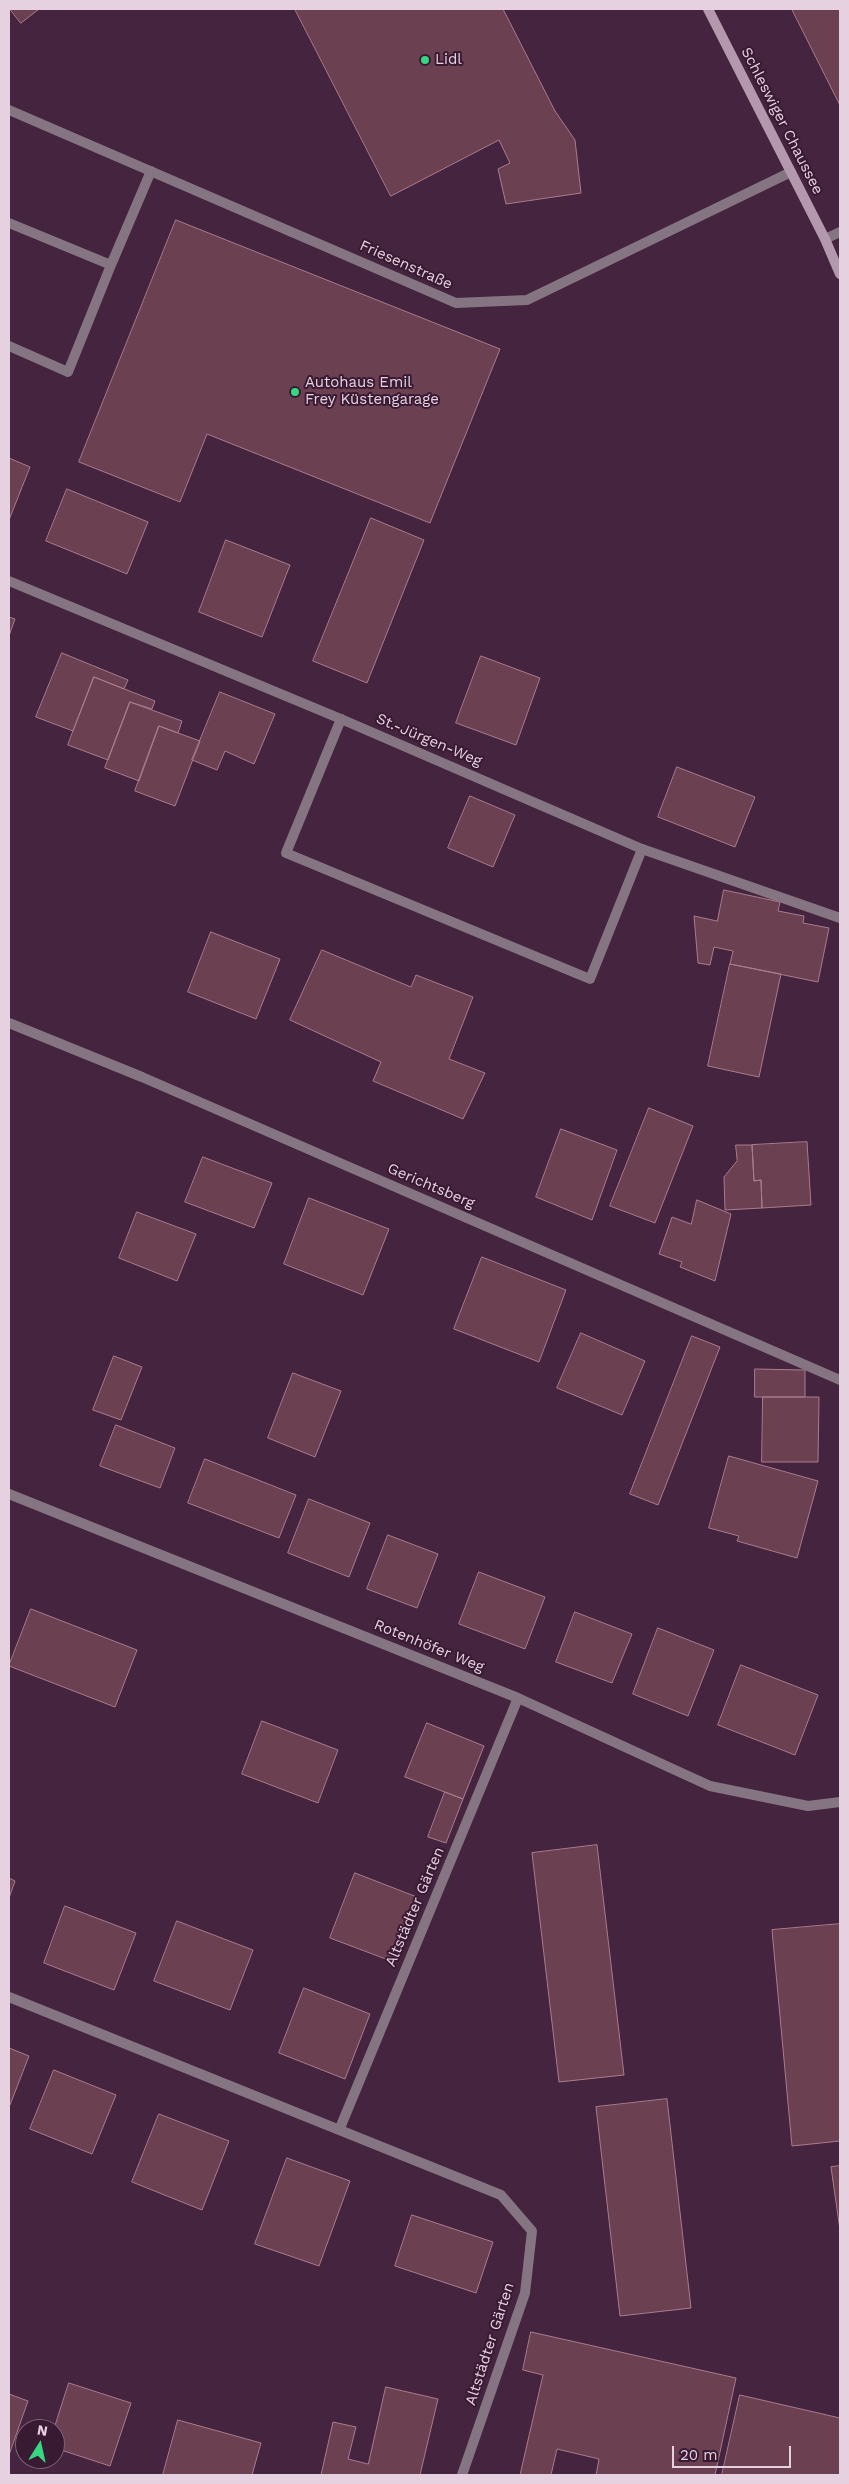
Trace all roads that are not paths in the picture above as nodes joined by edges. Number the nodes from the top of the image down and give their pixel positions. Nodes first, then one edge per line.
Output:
1 (708, 9) edge
2 (9, 110) edge
3 (151, 171) junction
4 (791, 172) junction
5 (9, 223) edge
6 (840, 232) edge
7 (825, 239) junction
8 (110, 265) junction
9 (840, 274) edge
10 (9, 346) edge
11 (9, 581) edge
12 (341, 719) junction
13 (642, 849) junction
14 (840, 918) edge
15 (9, 1022) edge
16 (840, 1380) edge
17 (9, 1494) edge
18 (518, 1698) junction
19 (840, 1802) edge
20 (9, 1997) edge
21 (340, 2128) junction
22 (462, 2475) edge

1 - 4 street, Schleswiger Chaussee
2 - 3 street, Friesenstraße
3 - 4 street, Friesenstraße
3 - 8 street
4 - 7 street, Schleswiger Chaussee
5 - 8 street
6 - 7 street
7 - 9 street, Schleswiger Chaussee
8 - 10 street
11 - 12 street, St.-Jürgen-Weg
12 - 13 street, St.-Jürgen-Weg
12 - 13 street
13 - 14 street, St.-Jürgen-Weg
15 - 16 street, Gerichtsberg
17 - 18 street, Rotenhöfer Weg
18 - 19 street, Rotenhöfer Weg
18 - 21 street, Altstädter Gärten
20 - 21 street, Altstädter Gärten
21 - 22 street, Altstädter Gärten

